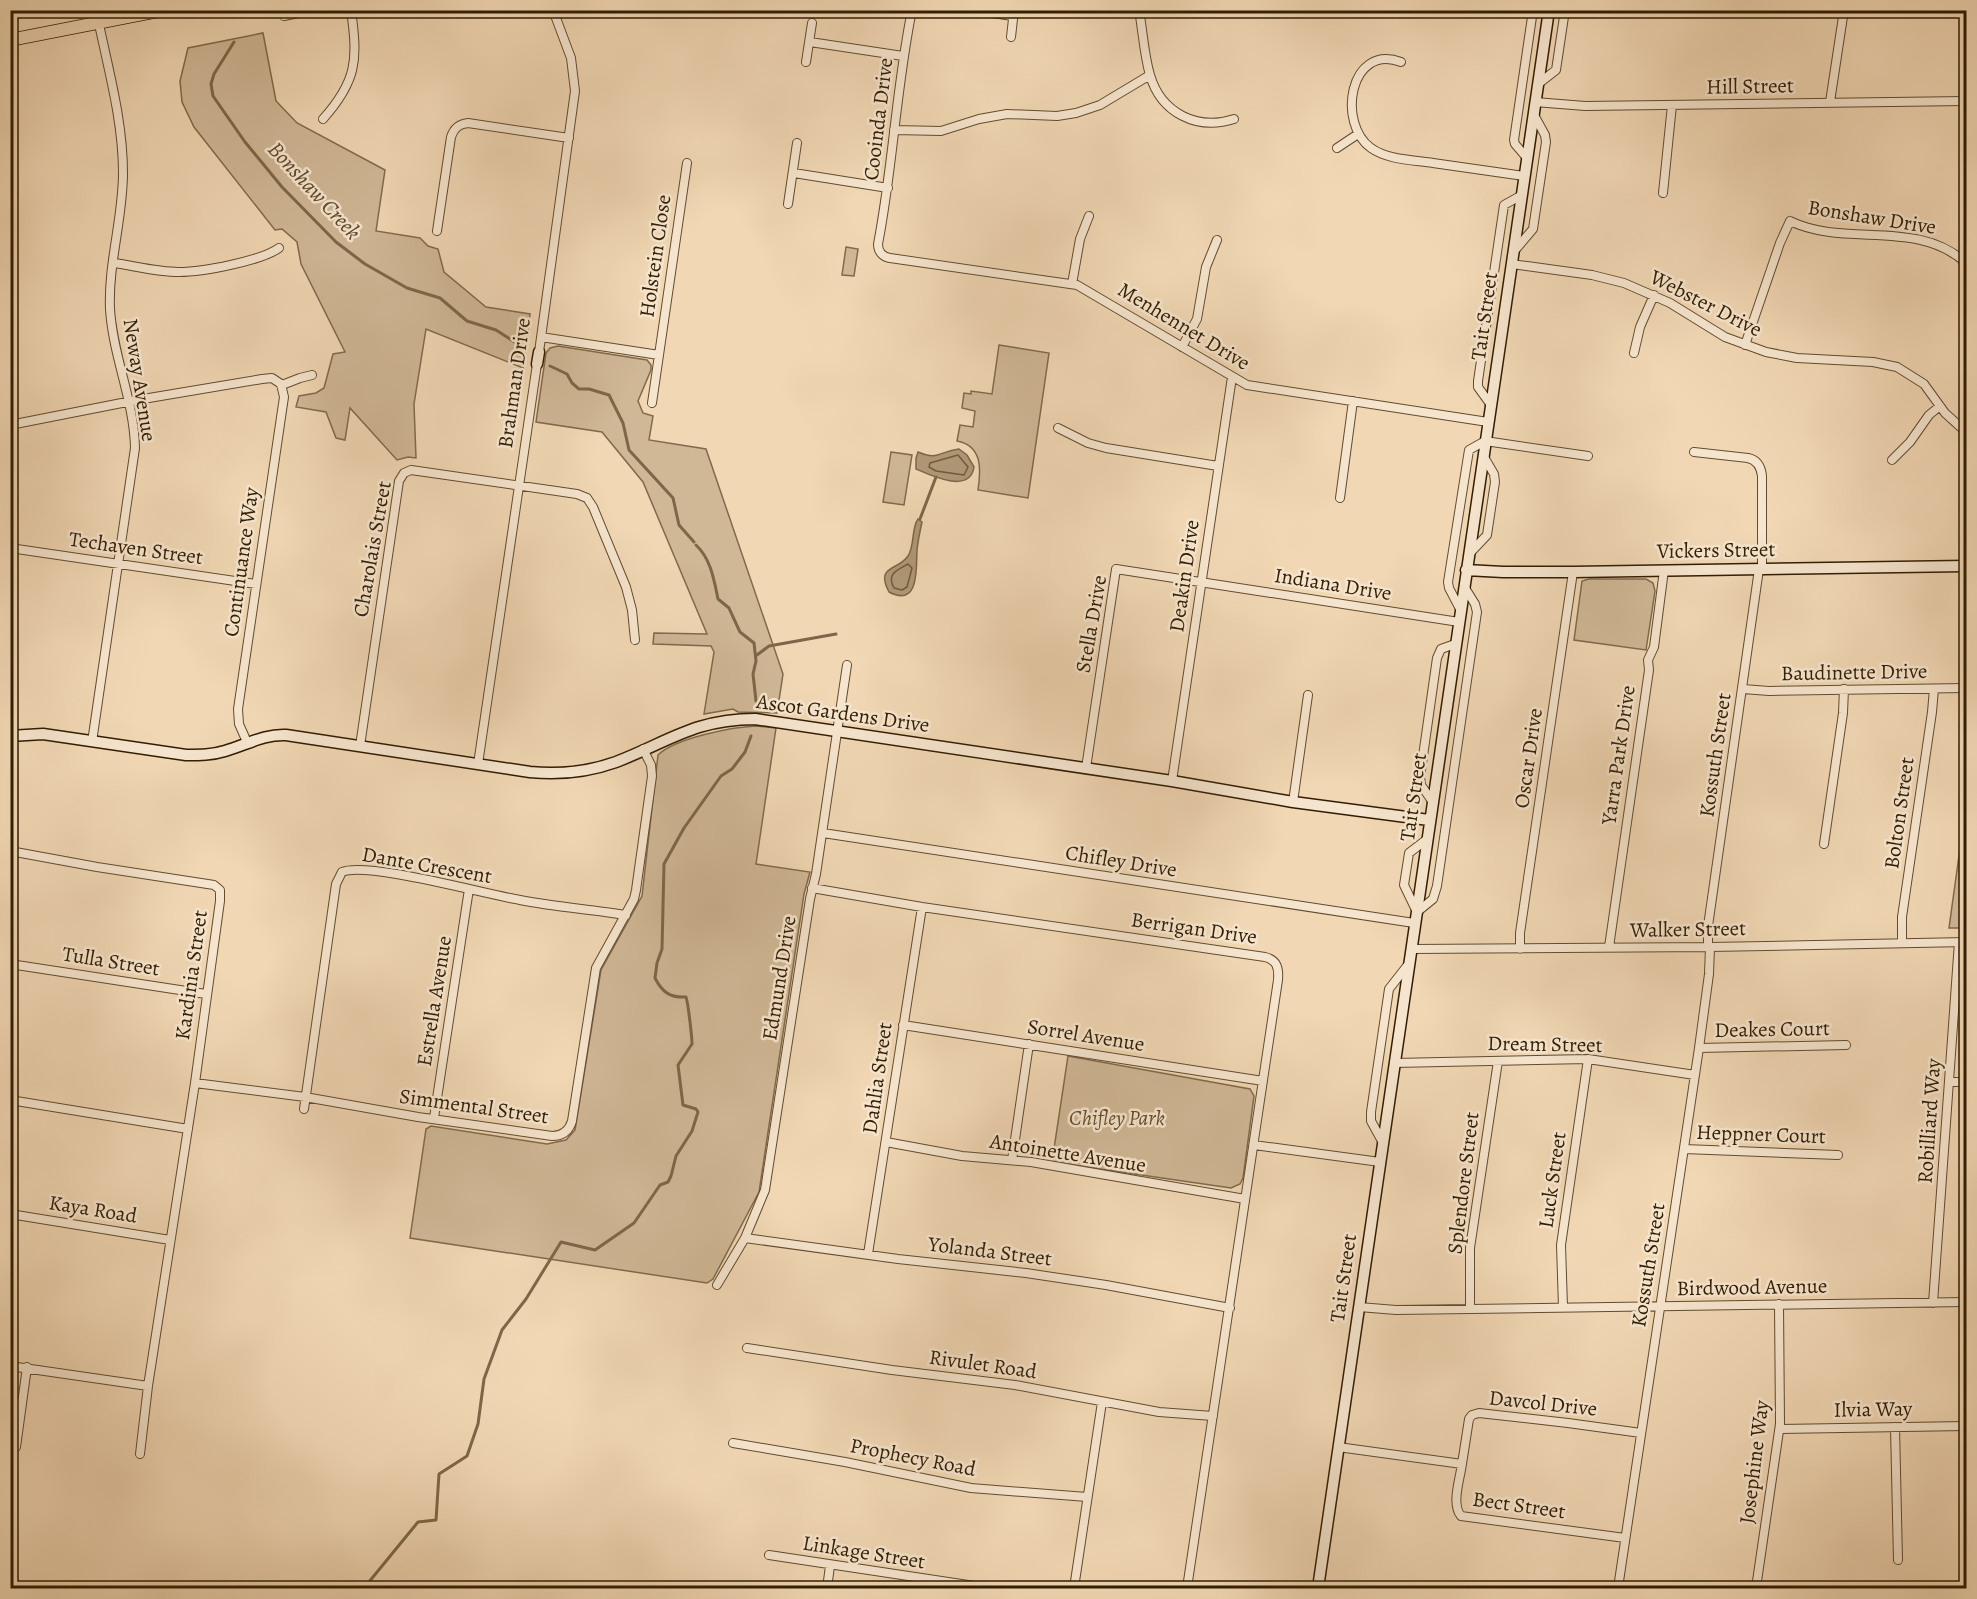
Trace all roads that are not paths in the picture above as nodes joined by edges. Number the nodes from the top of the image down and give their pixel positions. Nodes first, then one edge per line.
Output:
1 (163, 10) edge
2 (283, 10) edge
3 (314, 10) edge
4 (351, 10) edge
5 (553, 10) edge
6 (912, 10) edge
7 (971, 10) edge
8 (1139, 10) edge
9 (1533, 10) edge
10 (1549, 10) edge
11 (1565, 10) edge
12 (1844, 10) edge
13 (1014, 14) edge
14 (812, 23) dead end
15 (99, 24) junction
16 (1011, 37) dead end
17 (10, 40) edge
18 (810, 42) junction
19 (903, 56) junction
20 (806, 62) dead end
21 (1401, 62) dead end
22 (1150, 75) junction
23 (1538, 84) junction
24 (1966, 100) edge
25 (1535, 102) junction
26 (1830, 102) junction
27 (1672, 105) junction
28 (1533, 114) junction
29 (323, 119) dead end
30 (1234, 119) dead end
31 (894, 130) junction
32 (1358, 134) junction
33 (569, 138) junction
34 (797, 143) dead end
35 (1337, 148) dead end
36 (1527, 158) junction
37 (687, 163) dead end
38 (794, 173) junction
39 (1524, 176) junction
40 (888, 188) junction
41 (1664, 194) dead end
42 (1522, 195) junction
43 (788, 204) dead end
44 (1089, 216) dead end
45 (437, 231) dead end
46 (1217, 240) dead end
47 (279, 248) dead end
48 (885, 254) joint
49 (1512, 258) junction
50 (114, 263) junction
51 (1966, 263) edge
52 (1072, 284) junction
53 (1654, 295) junction
54 (541, 337) junction
55 (1745, 345) junction
56 (1182, 347) junction
57 (539, 352) joint
58 (1634, 353) dead end
59 (659, 355) junction
60 (537, 364) joint
61 (312, 375) dead end
62 (1232, 377) junction
63 (282, 385) junction
64 (129, 401) junction
65 (1353, 402) junction
66 (652, 403) dead end
67 (1491, 405) junction
68 (1940, 406) junction
69 (1488, 422) junction
70 (10, 425) edge
71 (1058, 428) dead end
72 (1966, 432) edge
73 (1485, 441) junction
74 (1694, 452) dead end
75 (1483, 456) junction
76 (1588, 456) dead end
77 (1892, 460) dead end
78 (1218, 466) junction
79 (519, 485) junction
80 (1340, 498) dead end
81 (10, 548) edge
82 (1468, 557) junction
83 (119, 565) junction
84 (1966, 566) edge
85 (1761, 569) junction
86 (1466, 570) junction
87 (1664, 570) junction
88 (1573, 572) junction
89 (1202, 582) junction
90 (256, 584) junction
91 (1464, 586) junction
92 (1460, 616) junction
93 (635, 639) dead end
94 (1455, 644) junction
95 (847, 665) dead end
96 (1934, 688) junction
97 (1966, 688) edge
98 (1743, 689) junction
99 (1844, 689) junction
100 (1308, 695) dead end
101 (838, 730) junction
102 (10, 736) edge
103 (92, 742) junction
104 (247, 742) junction
105 (360, 746) junction
106 (643, 749) junction
107 (478, 764) junction
108 (1086, 768) junction
109 (1172, 781) junction
110 (1432, 801) junction
111 (1293, 802) junction
112 (1429, 820) junction
113 (823, 833) junction
114 (1426, 840) junction
115 (1824, 844) dead end
116 (10, 851) edge
117 (812, 888) junction
118 (469, 889) junction
119 (922, 907) junction
120 (626, 915) junction
121 (1415, 915) junction
122 (1963, 942) edge
123 (1902, 943) junction
124 (1609, 947) junction
125 (1709, 947) junction
126 (1411, 949) junction
127 (1520, 949) junction
128 (10, 964) edge
129 (1408, 965) junction
130 (206, 994) junction
131 (903, 1025) junction
132 (1029, 1044) junction
133 (1846, 1045) dead end
134 (1699, 1048) junction
135 (1588, 1059) junction
136 (1498, 1061) junction
137 (1394, 1063) junction
138 (1695, 1075) junction
139 (1263, 1081) junction
140 (1950, 1082) junction
141 (1966, 1082) edge
142 (195, 1083) junction
143 (306, 1097) junction
144 (10, 1100) edge
145 (304, 1109) dead end
146 (434, 1118) junction
147 (188, 1129) junction
148 (885, 1142) junction
149 (1383, 1143) junction
150 (1254, 1145) junction
151 (1684, 1149) junction
152 (1838, 1155) dead end
153 (1012, 1160) junction
154 (1380, 1162) junction
155 (1245, 1199) junction
156 (10, 1214) edge
157 (745, 1238) junction
158 (170, 1240) junction
159 (868, 1254) junction
160 (717, 1285) dead end
161 (1966, 1302) edge
162 (1933, 1303) junction
163 (1779, 1304) junction
164 (1359, 1307) junction
165 (1563, 1307) junction
166 (1660, 1307) junction
167 (1230, 1308) junction
168 (1470, 1309) junction
169 (747, 1348) dead end
170 (10, 1366) edge
171 (27, 1367) junction
172 (148, 1386) junction
173 (1102, 1402) junction
174 (1213, 1416) junction
175 (1966, 1426) edge
176 (1895, 1427) junction
177 (1780, 1429) junction
178 (1641, 1433) junction
179 (733, 1443) dead end
180 (16, 1447) dead end
181 (1338, 1447) junction
182 (140, 1454) dead end
183 (1462, 1464) junction
184 (1087, 1497) junction
185 (1625, 1538) junction
186 (769, 1555) dead end
187 (1898, 1560) dead end
188 (830, 1566) junction
189 (827, 1588) edge
190 (988, 1588) edge
191 (1074, 1588) edge
192 (1187, 1588) edge
193 (1317, 1588) edge
194 (1618, 1588) edge
195 (1756, 1588) edge

1 - 15 main road
2 - 3 street
4 - 29 street
5 - 33 street, Brahman Drive
6 - 19 street, Cooinda Drive
7 - 13 street
8 - 22 street
9 - 36 street
10 - 23 street, Tait Street
11 - 23 street
12 - 26 street
13 - 16 street
14 - 18 street
15 - 17 main road
15 - 50 street, Neway Avenue
18 - 19 street
18 - 20 street
19 - 31 street, Cooinda Drive
21 - 32 street
22 - 30 street
22 - 31 street
23 - 25 street, Tait Street
24 - 26 street, Hill Street
25 - 27 street, Hill Street
25 - 28 street, Tait Street
26 - 27 street, Hill Street
27 - 41 street
28 - 36 street, Tait Street
28 - 49 street
31 - 40 street, Cooinda Drive
32 - 35 street
32 - 39 street
33 - 45 street
33 - 54 street, Brahman Drive
34 - 38 street
36 - 39 street, Tait Street
37 - 59 street, Holstein Close
38 - 40 street
38 - 43 street
39 - 42 street, Tait Street
40 - 48 street, Cooinda Drive
42 - 49 street, Tait Street
42 - 67 street
44 - 52 street
46 - 56 street
47 - 50 street
48 - 52 street, Menhennet Drive
49 - 53 street, Webster Drive
49 - 67 street, Tait Street
50 - 64 street, Neway Avenue
51 - 55 street, Bonshaw Drive
52 - 56 street, Menhennet Drive
53 - 55 street, Webster Drive
53 - 58 street
54 - 57 street, Brahman Drive
54 - 59 street
55 - 68 street, Webster Drive
56 - 62 street, Menhennet Drive
57 - 60 street, Brahman Drive
59 - 66 street, Holstein Close
60 - 79 street, Brahman Drive
61 - 63 street
62 - 65 street, Menhennet Drive
62 - 78 street, Deakin Drive
63 - 64 street
63 - 90 street, Continuance Way
64 - 70 street
64 - 83 street, Neway Avenue
65 - 69 street, Menhennet Drive
65 - 80 street
67 - 69 street, Tait Street
68 - 72 street, Webster Drive
68 - 77 street
69 - 73 street, Tait Street
71 - 78 street
73 - 75 street, Tait Street
73 - 76 street
73 - 92 street
74 - 85 street, Kossuth Street
75 - 82 street, Tait Street
75 - 82 street
78 - 89 street, Deakin Drive
79 - 93 street
79 - 105 street, Charolais Street
79 - 107 street, Brahman Drive
81 - 83 street, Techaven Street
82 - 86 street, Tait Street
83 - 90 street, Techaven Street
83 - 103 street, Neway Avenue
84 - 85 street, Vickers Street
85 - 87 street, Vickers Street
85 - 98 street, Kossuth Street
86 - 88 street, Vickers Street
86 - 91 street, Tait Street
87 - 88 street, Vickers Street
87 - 124 street, Yarra Park Drive
88 - 127 street, Oscar Drive
89 - 92 street, Indiana Drive
89 - 108 street, Stella Drive
89 - 109 street, Deakin Drive
90 - 104 street, Continuance Way
91 - 92 street, Tait Street
91 - 121 street
92 - 94 street, Tait Street
94 - 110 street, Tait Street
94 - 110 street
95 - 101 street, Edmund Drive
96 - 97 street, Baudinette Drive
96 - 99 street, Baudinette Drive
96 - 123 street, Bolton Street
98 - 99 street, Baudinette Drive
98 - 125 street, Kossuth Street
99 - 115 street
100 - 111 street
101 - 106 street, Ascot Gardens Drive
101 - 108 street, Ascot Gardens Drive
101 - 113 street, Edmund Drive
102 - 103 street, Ascot Gardens Drive
103 - 104 street, Ascot Gardens Drive
104 - 105 street, Ascot Gardens Drive
105 - 107 street, Ascot Gardens Drive
106 - 107 street, Ascot Gardens Drive
106 - 120 street, Simmental Street
108 - 109 street, Ascot Gardens Drive
109 - 111 street, Ascot Gardens Drive
110 - 112 street, Tait Street
111 - 112 street, Ascot Gardens Drive
112 - 114 street, Tait Street
113 - 117 street, Edmund Drive
113 - 121 street, Chifley Drive
114 - 121 street, Tait Street
114 - 121 street
116 - 130 street, Kardinia Street
117 - 119 street, Berrigan Drive
117 - 157 street, Edmund Drive
118 - 120 street, Dante Crescent
118 - 143 street, Dante Crescent
118 - 146 street, Estrella Avenue
119 - 131 street, Dahlia Street
119 - 139 street, Berrigan Drive
120 - 146 street, Simmental Street
121 - 126 street, Tait Street
122 - 123 street, Walker Street
122 - 140 street, Robilliard Way
123 - 125 street, Walker Street
124 - 125 street, Walker Street
124 - 127 street, Walker Street
125 - 134 street, Kossuth Street
126 - 127 street, Walker Street
126 - 129 street, Tait Street
128 - 130 street, Tulla Street
129 - 137 street, Tait Street
129 - 149 street
130 - 142 street, Kardinia Street
131 - 132 street, Sorrel Avenue
131 - 148 street, Dahlia Street
132 - 139 street, Sorrel Avenue
132 - 153 street
133 - 134 street, Deakes Court
134 - 138 street, Kossuth Street
135 - 136 street, Dream Street
135 - 138 street, Dream Street
135 - 165 street, Luck Street
136 - 137 street, Dream Street
136 - 168 street, Splendore Street
137 - 149 street, Tait Street
138 - 151 street, Kossuth Street
139 - 150 street, Berrigan Drive
140 - 141 street
140 - 162 street, Robilliard Way
142 - 143 street, Simmental Street
142 - 147 street, Kardinia Street
143 - 145 street
143 - 146 street, Simmental Street
144 - 147 street
147 - 158 street, Kardinia Street
148 - 153 street, Antoinette Avenue
148 - 159 street, Dahlia Street
149 - 154 street, Tait Street
150 - 154 street
150 - 155 street, Berrigan Drive
151 - 152 street, Heppner Court
151 - 166 street, Kossuth Street
153 - 155 street, Antoinette Avenue
154 - 164 street, Tait Street
155 - 167 street, Berrigan Drive
156 - 158 street, Kaya Road
157 - 159 street, Yolanda Street
157 - 160 street, Edmund Drive
158 - 172 street, Kardinia Street
159 - 167 street, Yolanda Street
161 - 162 street, Birdwood Avenue
162 - 163 street, Birdwood Avenue
163 - 166 street, Birdwood Avenue
163 - 177 street, Josephine Way
164 - 168 street, Birdwood Avenue
164 - 181 street, Tait Street
165 - 166 street, Birdwood Avenue
165 - 168 street, Birdwood Avenue
166 - 178 street, Kossuth Street
167 - 174 street, Berrigan Drive
169 - 173 street, Rivulet Road
170 - 171 street
171 - 172 street
171 - 180 street
172 - 182 street, Kardinia Street
173 - 174 street, Rivulet Road
173 - 184 street
174 - 192 street, Berrigan Drive
175 - 176 street, Ilvia Way
176 - 177 street, Ilvia Way
176 - 187 street
177 - 195 street, Josephine Way
178 - 183 street, Davcol Drive
178 - 185 street, Kossuth Street
179 - 184 street, Prophecy Road
181 - 183 street
181 - 193 street, Tait Street
183 - 185 street, Bect Street
184 - 191 street
185 - 194 street, Kossuth Street
186 - 188 street, Linkage Street
188 - 189 street
188 - 190 street, Linkage Street

